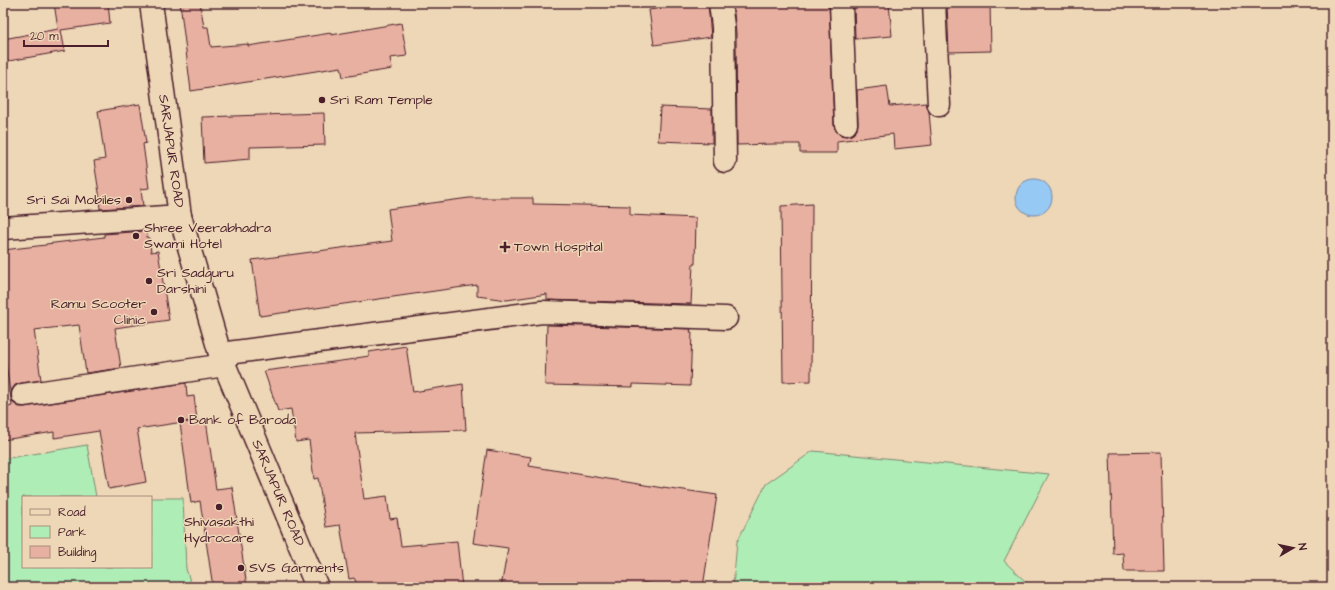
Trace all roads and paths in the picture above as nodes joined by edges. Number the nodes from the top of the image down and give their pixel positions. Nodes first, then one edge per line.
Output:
1 (150, 3) edge
2 (720, 3) edge
3 (841, 3) edge
4 (934, 3) edge
5 (939, 105) dead end
6 (846, 124) dead end
7 (725, 161) dead end
8 (180, 216) junction
9 (3, 228) edge
10 (726, 318) dead end
11 (222, 359) junction
12 (23, 395) dead end
13 (317, 587) edge

1 - 8 street, SARJAPUR ROAD
2 - 7 street
3 - 6 street
4 - 5 street
8 - 9 street
8 - 11 street, SARJAPUR ROAD
10 - 11 street
11 - 12 street
11 - 13 street, SARJAPUR ROAD

